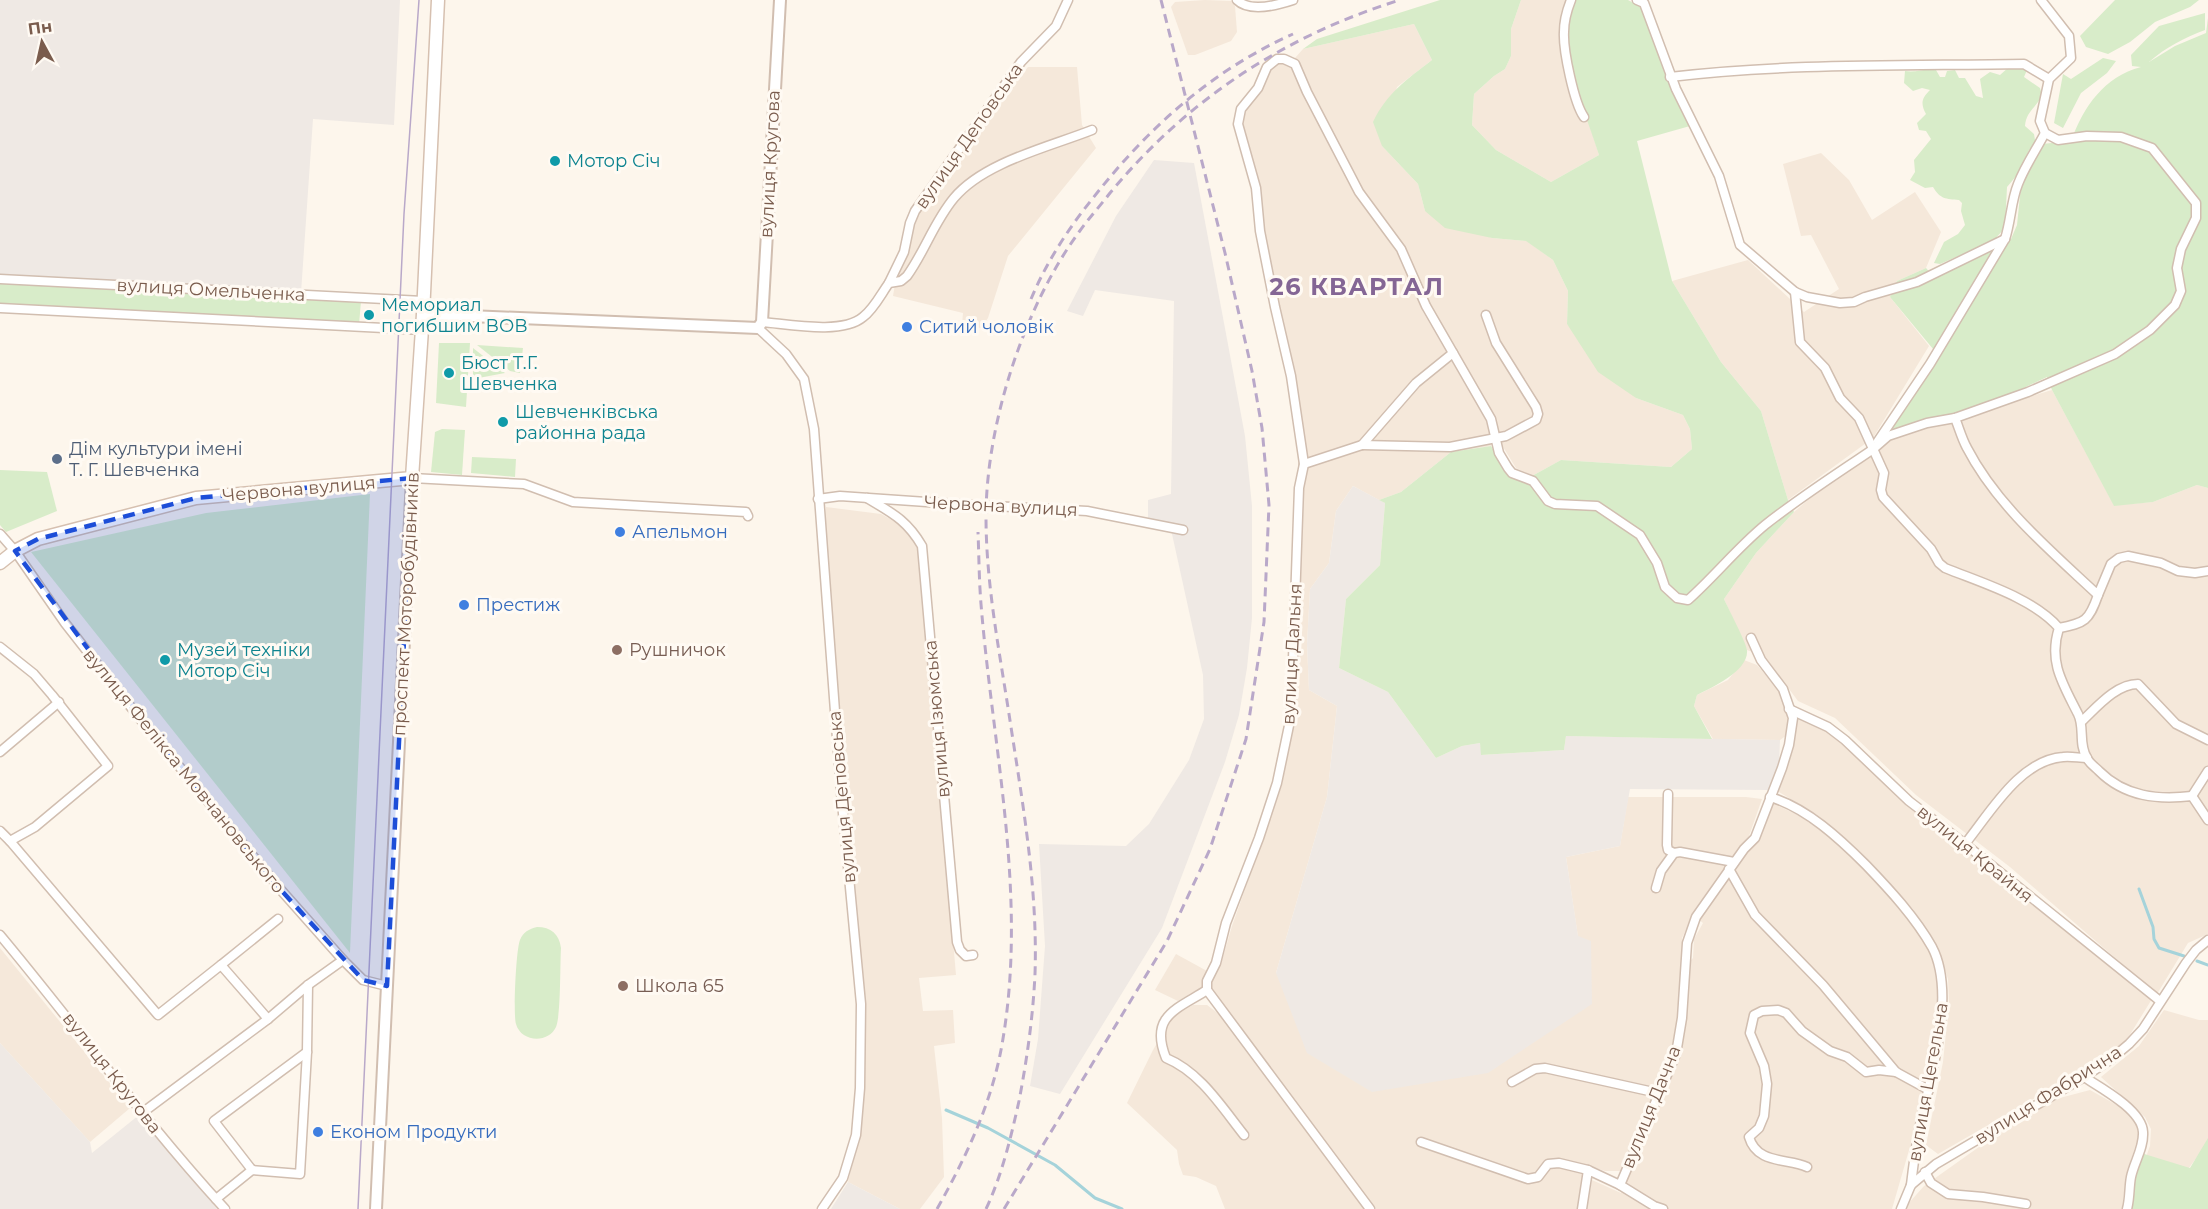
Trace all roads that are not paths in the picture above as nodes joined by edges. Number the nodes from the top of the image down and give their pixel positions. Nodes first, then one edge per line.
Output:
1 (438, 0) edge
2 (780, 0) edge
3 (1068, 0) edge
4 (1237, 0) edge
5 (1293, 0) edge
6 (1571, 0) edge
7 (1637, 0) edge
8 (2041, 0) edge
9 (1670, 77) junction
10 (2049, 79) junction
11 (1584, 117) dead end
12 (1092, 130) dead end
13 (2045, 133) junction
14 (2005, 239) junction
15 (0, 279) edge
16 (889, 283) junction
17 (1795, 292) junction
18 (0, 308) edge
19 (423, 308) junction
20 (1486, 315) dead end
21 (760, 325) junction
22 (422, 330) junction
23 (1453, 353) junction
24 (1955, 418) junction
25 (1495, 439) junction
26 (1362, 446) junction
27 (1872, 450) junction
28 (1304, 464) junction
29 (412, 478) junction
30 (867, 498) junction
31 (818, 500) junction
32 (748, 516) dead end
33 (1183, 530) dead end
34 (0, 534) edge
35 (15, 551) junction
36 (0, 563) edge
37 (2208, 571) edge
38 (2098, 595) junction
39 (2059, 628) junction
40 (1751, 638) dead end
41 (0, 647) edge
42 (59, 702) junction
43 (1790, 709) junction
44 (2082, 721) junction
45 (2208, 740) edge
46 (0, 752) edge
47 (2086, 758) junction
48 (2208, 771) edge
49 (1668, 794) dead end
50 (2192, 796) junction
51 (1770, 797) junction
52 (2208, 820) edge
53 (0, 831) edge
54 (10, 841) junction
55 (1965, 844) junction
56 (1674, 853) junction
57 (1731, 866) junction
58 (1656, 888) dead end
59 (278, 919) dead end
60 (0, 935) edge
61 (2208, 940) edge
62 (973, 955) dead end
63 (343, 960) junction
64 (221, 964) junction
65 (308, 985) junction
66 (387, 986) junction
67 (1207, 990) junction
68 (2160, 1001) junction
69 (268, 1019) junction
70 (307, 1052) junction
71 (1896, 1072) junction
72 (2084, 1077) junction
73 (1512, 1082) dead end
74 (1929, 1090) junction
75 (1658, 1093) junction
76 (142, 1113) junction
77 (1244, 1135) dead end
78 (1421, 1142) dead end
79 (1807, 1167) dead end
80 (252, 1170) junction
81 (1588, 1170) junction
82 (1925, 1172) junction
83 (1620, 1185) junction
84 (1911, 1185) junction
85 (216, 1199) junction
86 (2026, 1204) dead end
87 (225, 1209) edge
88 (376, 1209) edge
89 (822, 1209) edge
90 (1370, 1209) edge
91 (1582, 1209) edge
92 (1663, 1209) edge
93 (1901, 1209) edge
94 (2127, 1209) edge

1 - 19 main road, проспект Моторобудівників
2 - 21 street, вулиця Кругова
3 - 16 street, вулиця Деповська
4 - 5 street
6 - 11 street
7 - 9 street
8 - 10 street
9 - 10 street
9 - 17 street
10 - 13 street
12 - 16 street, вулиця Деповська
13 - 14 street
13 - 24 street
14 - 17 street
14 - 27 street
15 - 19 street, вулиця Омельченка
16 - 21 street, вулиця Деповська
17 - 27 street
18 - 22 street, вулиця Омельченка
19 - 21 street, вулиця Омельченка
19 - 22 main road, проспект Моторобудівників
20 - 25 street
21 - 31 street, вулиця Деповська
22 - 29 main road, проспект Моторобудівників
23 - 25 street
23 - 26 street
23 - 28 street, вулиця Дальня
24 - 27 street
24 - 38 street
25 - 26 street
25 - 27 street
26 - 28 street
27 - 39 street
28 - 67 street, вулиця Дальня
29 - 32 street, Червона вулиця
29 - 35 main road, Червона вулиця
29 - 66 street, проспект Моторобудівників
30 - 31 street, Червона вулиця
30 - 33 street, Червона вулиця, bridge
30 - 62 street, вулиця Ізюмська
31 - 89 street, вулиця Деповська
34 - 35 street, вулиця Фелікса Мовчановського
35 - 36 main road, Червона вулиця
35 - 63 street, вулиця Фелікса Мовчановського
37 - 38 street
38 - 39 street
39 - 44 street
40 - 43 street
41 - 42 street
42 - 46 street
42 - 54 street
43 - 51 street
43 - 55 street, вулиця Крайня
44 - 45 street
44 - 47 street
47 - 50 street
47 - 55 street
48 - 50 street
49 - 56 street
50 - 52 street
51 - 57 street, вулиця Дачна
51 - 74 street, вулиця Цегельна
53 - 54 street
54 - 64 street
55 - 68 street, вулиця Крайня
56 - 57 street
56 - 58 street
57 - 71 street
57 - 75 street, вулиця Дачна
59 - 64 street
60 - 76 street, вулиця Кругова
61 - 68 street, вулиця Фабрична
63 - 65 street
63 - 66 street, вулиця Фелікса Мовчановського
64 - 69 street
65 - 69 street
65 - 70 street
66 - 88 street, проспект Моторобудівників
67 - 77 street
67 - 90 street
68 - 72 street, вулиця Фабрична
69 - 76 street
70 - 80 street
70 - 80 street
71 - 74 street
71 - 79 street
72 - 82 street, вулиця Фабрична
72 - 94 street
73 - 75 street
74 - 84 street, вулиця Цегельна
75 - 83 street, вулиця Дачна
76 - 85 street, вулиця Кругова
78 - 81 street, вулиця Дачна
80 - 85 street
81 - 83 street, вулиця Дачна
81 - 91 street
82 - 84 street, вулиця Фабрична
82 - 86 street
83 - 92 street
84 - 93 street, вулиця Фабрична
85 - 87 street, вулиця Кругова

